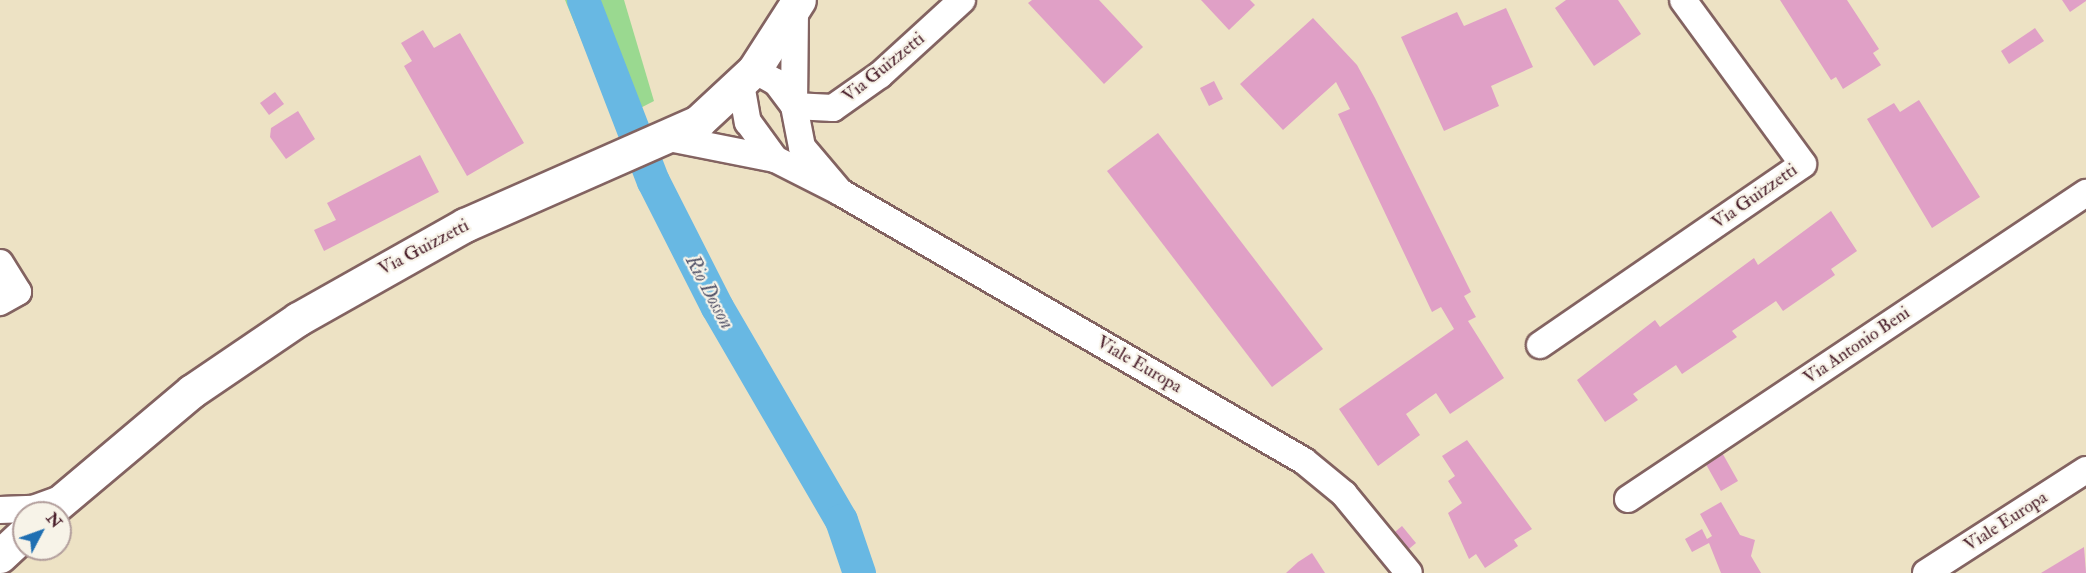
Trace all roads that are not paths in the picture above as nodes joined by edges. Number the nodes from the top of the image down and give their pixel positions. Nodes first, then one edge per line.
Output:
1 (962, 0) edge
2 (1683, 0) edge
3 (797, 4) edge
4 (747, 77) junction
5 (794, 106) junction
6 (669, 138) junction
7 (775, 159) junction
8 (840, 192) junction
9 (2086, 193) edge
10 (0, 263) edge
11 (0, 302) edge
12 (1540, 345) dead end
13 (2086, 471) edge
14 (1628, 499) dead end
15 (61, 501) edge
16 (12, 545) edge
17 (0, 556) edge
18 (1409, 573) edge
19 (1926, 573) edge

1 - 5 street, Via Guizzetti
2 - 12 street, Via Guizzetti
3 - 4 street, Via Guizzetti
3 - 5 street, Viale Europa
4 - 5 street, Viale Europa
4 - 6 street, Via Guizzetti
4 - 7 street, Viale Europa
5 - 8 street, Viale Europa
6 - 7 street, Viale Europa
6 - 15 street, Via Guizzetti
7 - 8 street, Viale Europa
8 - 18 street, Viale Europa
9 - 14 street, Via Antonio Beni
10 - 11 street
13 - 19 street, Viale Europa
16 - 17 street

